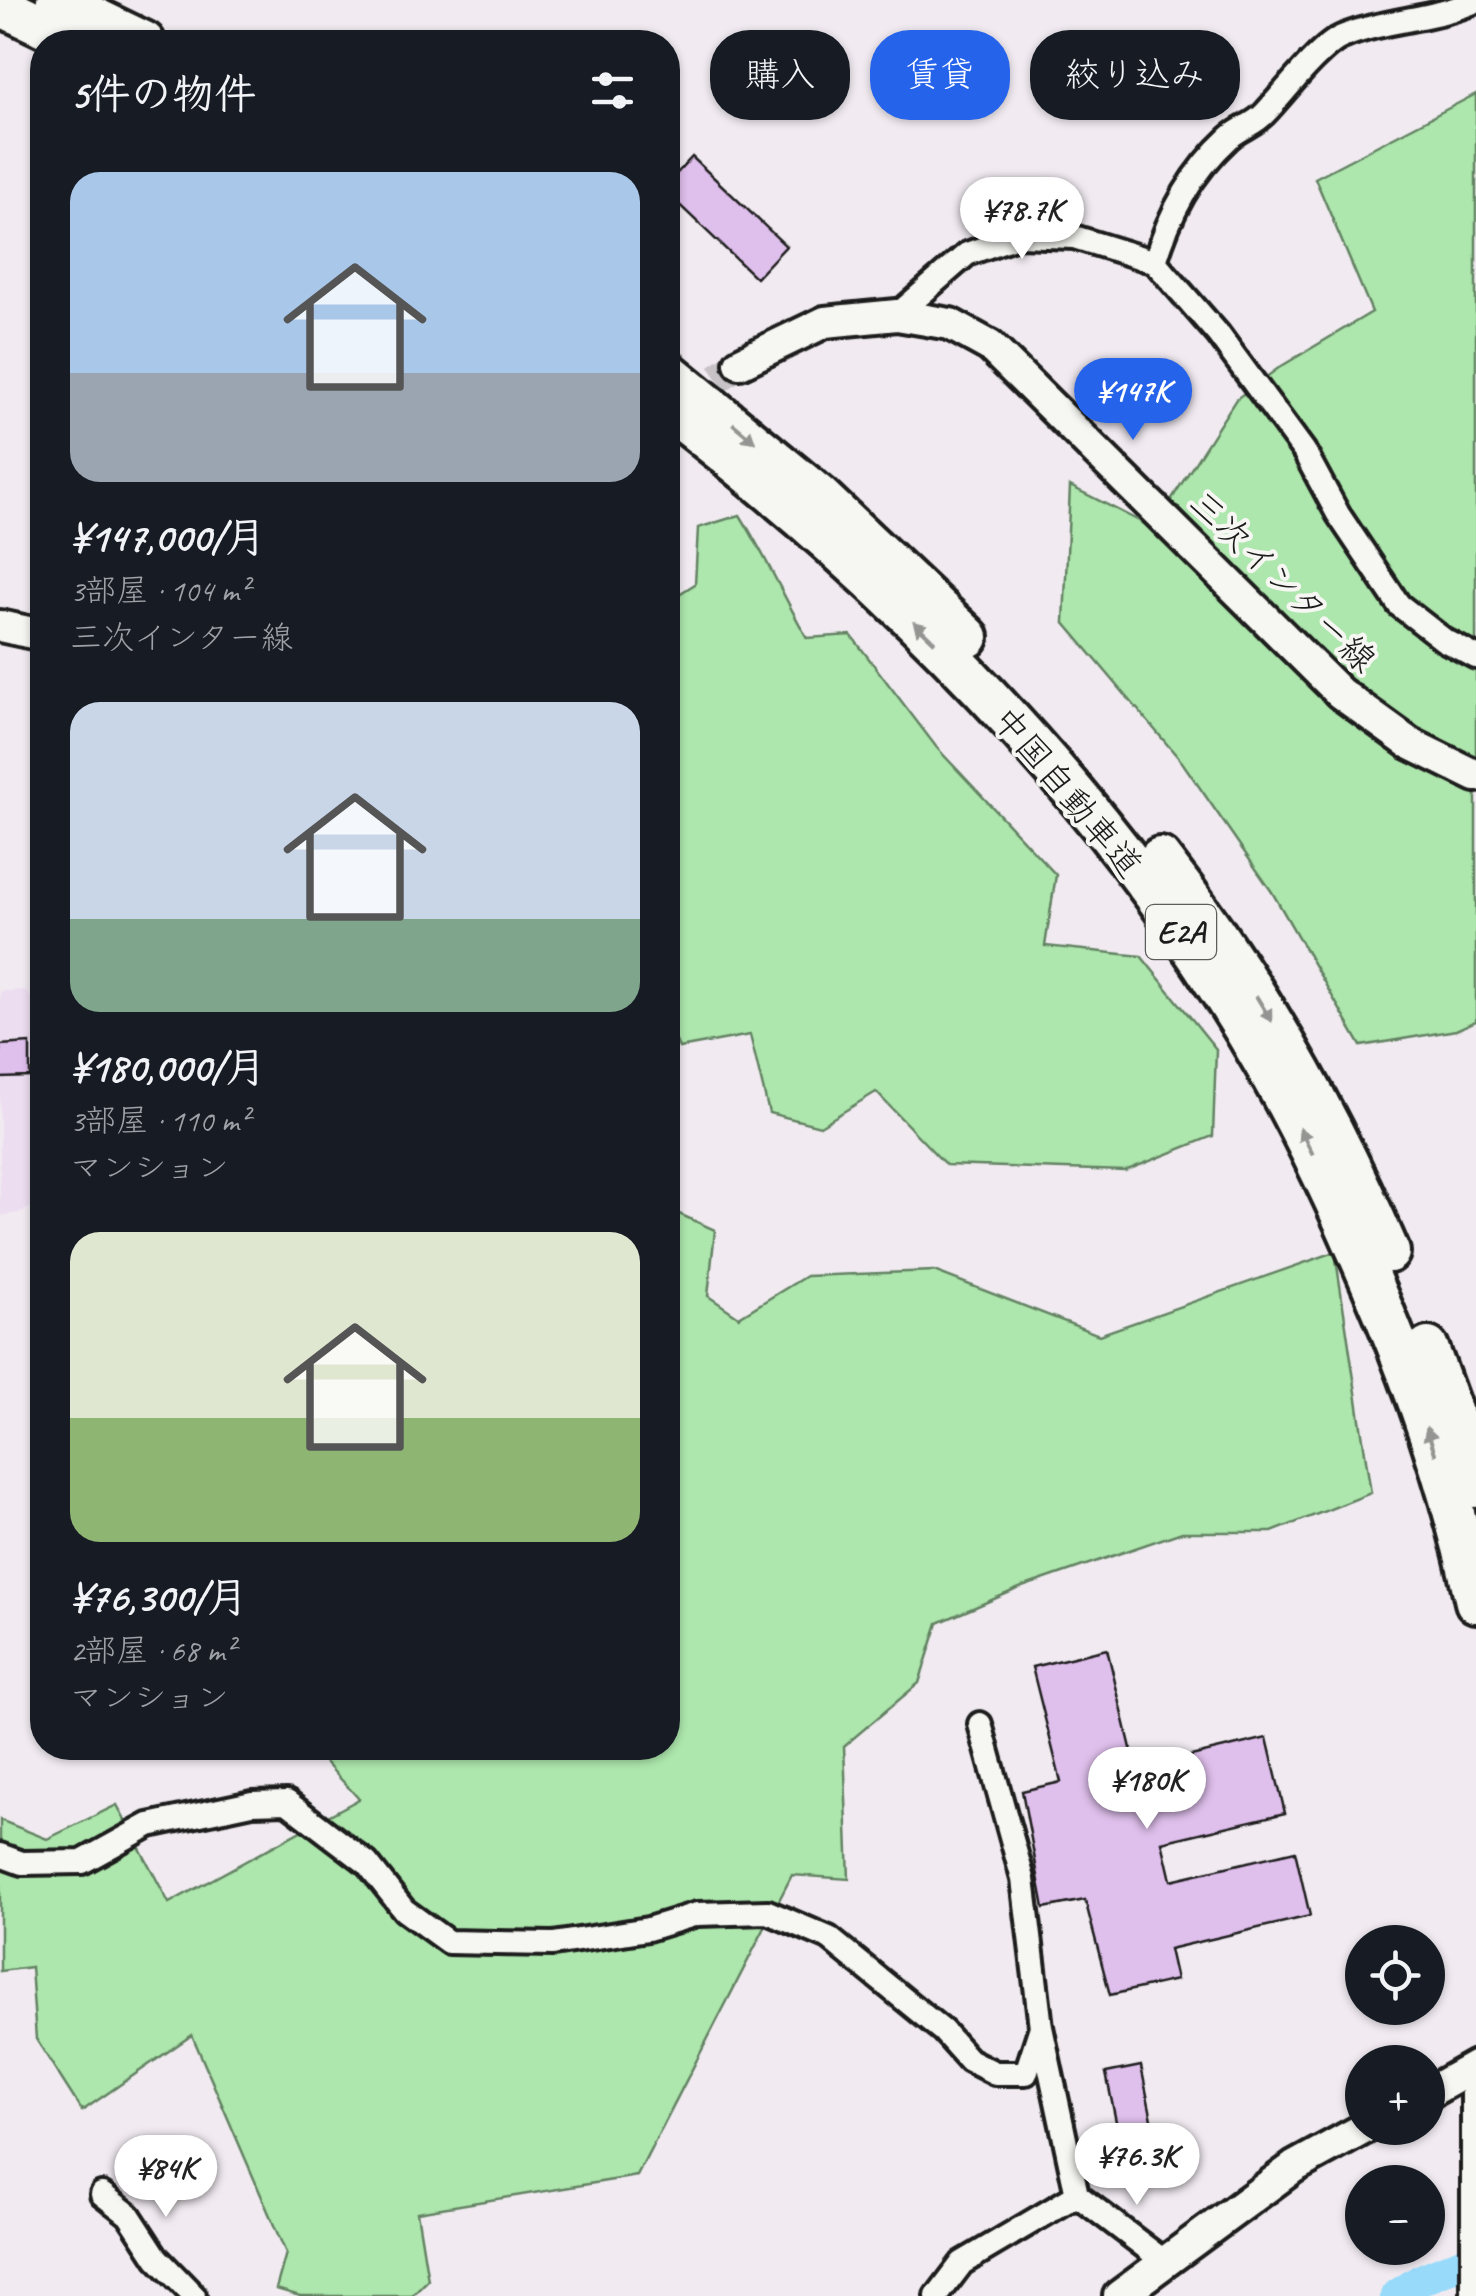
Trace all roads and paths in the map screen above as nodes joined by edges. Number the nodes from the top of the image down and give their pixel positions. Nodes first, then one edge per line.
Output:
1 (58, 0) edge
2 (1476, 2) edge
3 (0, 5) edge
4 (51, 30) edge
5 (119, 30) edge
6 (1155, 262) junction
7 (898, 315) junction
8 (740, 364) tunnel mouth
9 (680, 382) edge
10 (680, 419) edge
11 (0, 626) edge
12 (30, 632) edge
13 (1476, 657) edge
14 (1476, 776) edge
15 (1476, 1492) edge
16 (1476, 1602) edge
17 (980, 1724) dead end
18 (0, 1854) edge
19 (1041, 2027) junction
20 (1475, 2067) edge
21 (1445, 2084) edge
22 (1345, 2139) edge
23 (102, 2194) dead end
24 (1077, 2194) junction
25 (1165, 2262) junction
26 (194, 2296) edge
27 (938, 2296) edge
28 (1118, 2296) edge
29 (1472, 2296) edge

1 - 5 highway
2 - 6 street
3 - 4 highway
6 - 7 street
6 - 13 street
7 - 8 main road, 三次インター線
7 - 14 main road, 三次インター線
9 -> 15 highway, 中国自動車道 / E2A
16 -> 10 highway, 中国自動車道 / E2A
11 - 12 main road
17 - 19 street
18 - 19 street
19 - 24 street
20 - 21 main road
20 - 29 street
22 - 25 main road
23 - 26 street
24 - 25 street
24 - 27 street
25 - 28 main road

